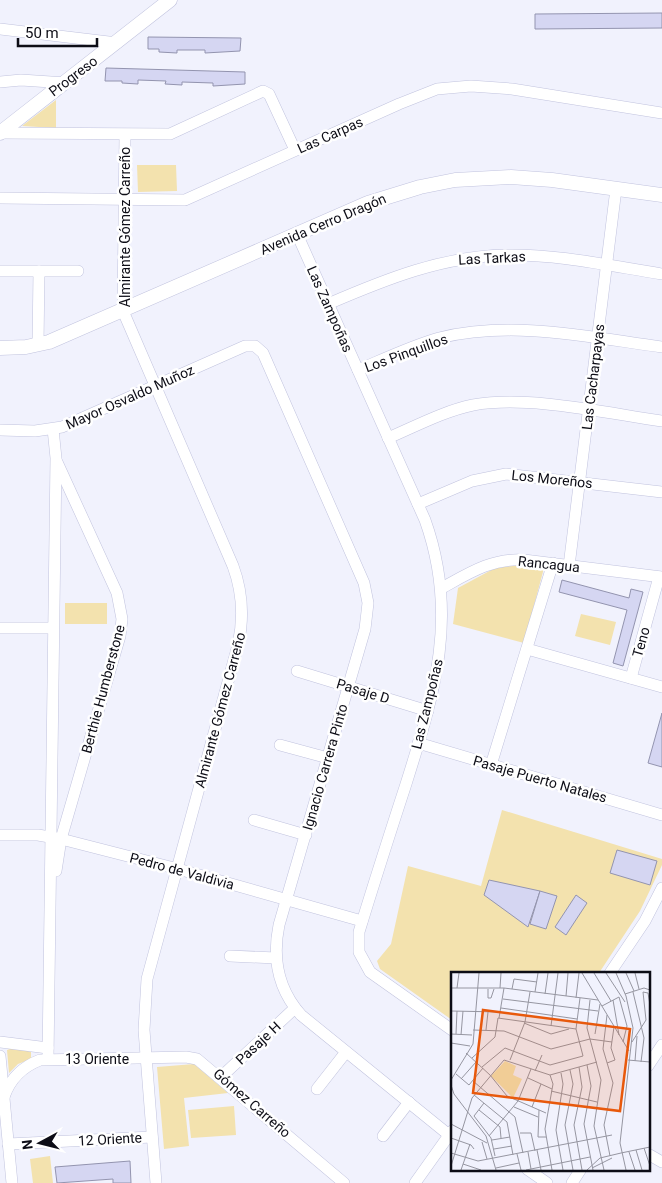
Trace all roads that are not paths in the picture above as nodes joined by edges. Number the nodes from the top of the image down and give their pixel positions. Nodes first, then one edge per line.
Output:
1 (170, 0) edge
2 (0, 29) edge
3 (117, 44) junction
4 (0, 82) edge
5 (66, 83) junction
6 (662, 113) edge
7 (0, 133) edge
8 (125, 135) junction
9 (295, 150) junction
10 (616, 189) junction
11 (662, 195) edge
12 (0, 198) edge
13 (124, 201) junction
14 (297, 234) junction
15 (606, 266) junction
16 (0, 270) edge
17 (40, 271) junction
18 (78, 271) dead end
19 (662, 274) edge
20 (328, 304) junction
21 (123, 311) junction
22 (598, 339) junction
23 (38, 345) junction
24 (255, 346) joint
25 (662, 347) edge
26 (0, 348) edge
27 (358, 370) junction
28 (155, 386) junction
29 (588, 411) junction
30 (662, 421) edge
31 (53, 429) junction
32 (0, 430) edge
33 (388, 438) junction
34 (56, 458) junction
35 (580, 481) junction
36 (662, 492) edge
37 (418, 504) junction
38 (553, 563) junction
39 (569, 566) junction
40 (661, 577) edge
41 (442, 588) junction
42 (0, 628) edge
43 (53, 628) junction
44 (527, 649) junction
45 (297, 671) dead end
46 (630, 678) junction
47 (349, 686) junction
48 (662, 687) edge
49 (428, 710) junction
50 (418, 743) junction
51 (280, 745) dead end
52 (328, 758) junction
53 (491, 765) junction
54 (662, 815) edge
55 (254, 820) dead end
56 (0, 835) edge
57 (306, 835) junction
58 (55, 838) junction
59 (178, 869) junction
60 (662, 888) edge
61 (287, 900) junction
62 (362, 921) junction
63 (230, 956) dead end
64 (276, 958) junction
65 (611, 972) edge
66 (295, 1008) junction
67 (451, 1029) edge
68 (0, 1042) edge
69 (662, 1045) edge
70 (346, 1052) junction
71 (48, 1054) junction
72 (0, 1056) edge
73 (146, 1059) junction
74 (650, 1063) edge
75 (221, 1077) junction
76 (317, 1090) dead end
77 (4, 1097) junction
78 (409, 1102) junction
79 (451, 1133) edge
80 (383, 1136) dead end
81 (152, 1137) junction
82 (8, 1144) junction
83 (650, 1155) edge
84 (662, 1162) edge
85 (528, 1170) edge
86 (580, 1170) edge
87 (12, 1183) edge
88 (156, 1183) edge
89 (344, 1183) edge
90 (415, 1183) edge
91 (548, 1183) edge
92 (572, 1183) edge

1 - 3 street, Progreso
2 - 3 street
3 - 5 street, Progreso
4 - 5 street
5 - 7 street, Progreso
6 - 9 street, Las Carpas
7 - 8 street
8 - 9 street
8 - 13 street, Almirante Gómez Carreño
9 - 13 street, Las Carpas
10 - 11 street, Avenida Cerro Dragón
10 - 14 street, Avenida Cerro Dragón
10 - 15 street, Las Cacharpayas
12 - 13 street, Las Carpas
13 - 21 street, Almirante Gómez Carreño
14 - 20 street, Las Zampoñas
14 - 21 street, Avenida Cerro Dragón
15 - 19 street, Las Tarkas
15 - 20 street, Las Tarkas
15 - 22 street, Las Cacharpayas
16 - 17 street
17 - 18 street
17 - 23 street
20 - 27 street, Las Zampoñas
21 - 23 street, Avenida Cerro Dragón
21 - 28 street, Almirante Gómez Carreño
22 - 25 street, Los Pinquillos
22 - 27 street, Los Pinquillos
22 - 29 street, Las Cacharpayas
23 - 26 street, Avenida Cerro Dragón
24 - 28 street, Mayor Osvaldo Muñoz
24 - 47 street, Ignacio Carrera Pinto
27 - 33 street, Las Zampoñas
28 - 31 street, Mayor Osvaldo Muñoz
28 - 59 street, Almirante Gómez Carreño
29 - 30 street
29 - 33 street
29 - 35 street, Las Cacharpayas
31 - 32 street, Mayor Osvaldo Muñoz
31 - 34 street, Berthie Humberstone
33 - 37 street, Las Zampoñas
34 - 43 street, Berthie Humberstone
34 - 58 street, Berthie Humberstone
35 - 36 street, Los Moreños
35 - 37 street, Los Moreños
35 - 39 street, Las Cacharpayas
37 - 41 street, Las Zampoñas
38 - 39 street, Rancagua
38 - 41 street, Rancagua
38 - 44 street
39 - 40 street, Rancagua
40 - 46 street, Teno
41 - 49 street, Las Zampoñas
42 - 43 street
43 - 58 street, Berthie Humberstone
44 - 46 street
44 - 53 street
45 - 47 street, Pasaje D
46 - 48 street
47 - 49 street, Pasaje D
47 - 52 street, Ignacio Carrera Pinto
49 - 50 street, Las Zampoñas
50 - 53 street, Pasaje Puerto Natales
50 - 62 street, Las Zampoñas
51 - 52 street
52 - 57 street, Ignacio Carrera Pinto
53 - 54 street, Pasaje Puerto Natales
55 - 57 street
56 - 58 street, Pedro de Valdivia
57 - 61 street, Ignacio Carrera Pinto
58 - 59 street, Pedro de Valdivia
58 - 71 street, Berthie Humberstone
59 - 61 street, Pedro de Valdivia
59 - 73 street, Almirante Gómez Carreño
60 - 65 street
61 - 62 street, Pedro de Valdivia
61 - 64 street, Ignacio Carrera Pinto
62 - 67 street, Las Zampoñas
63 - 64 street
64 - 66 street, Ignacio Carrera Pinto
66 - 70 street, Ignacio Carrera Pinto
66 - 75 street, Pasaje H
68 - 71 street, 13 Oriente
69 - 74 street
70 - 76 street
70 - 78 street, Ignacio Carrera Pinto
71 - 73 street, 13 Oriente
71 - 77 street
72 - 77 street
73 - 75 street, Gómez Carreño
73 - 81 street, Almirante Gómez Carreño
75 - 89 street, Gómez Carreño
77 - 82 street
78 - 79 street, Ignacio Carrera Pinto
78 - 80 street
79 - 90 street
81 - 82 street, 12 Oriente
81 - 88 street, Almirante Gómez Carreño
82 - 87 street
83 - 84 street
85 - 91 street
86 - 92 street

